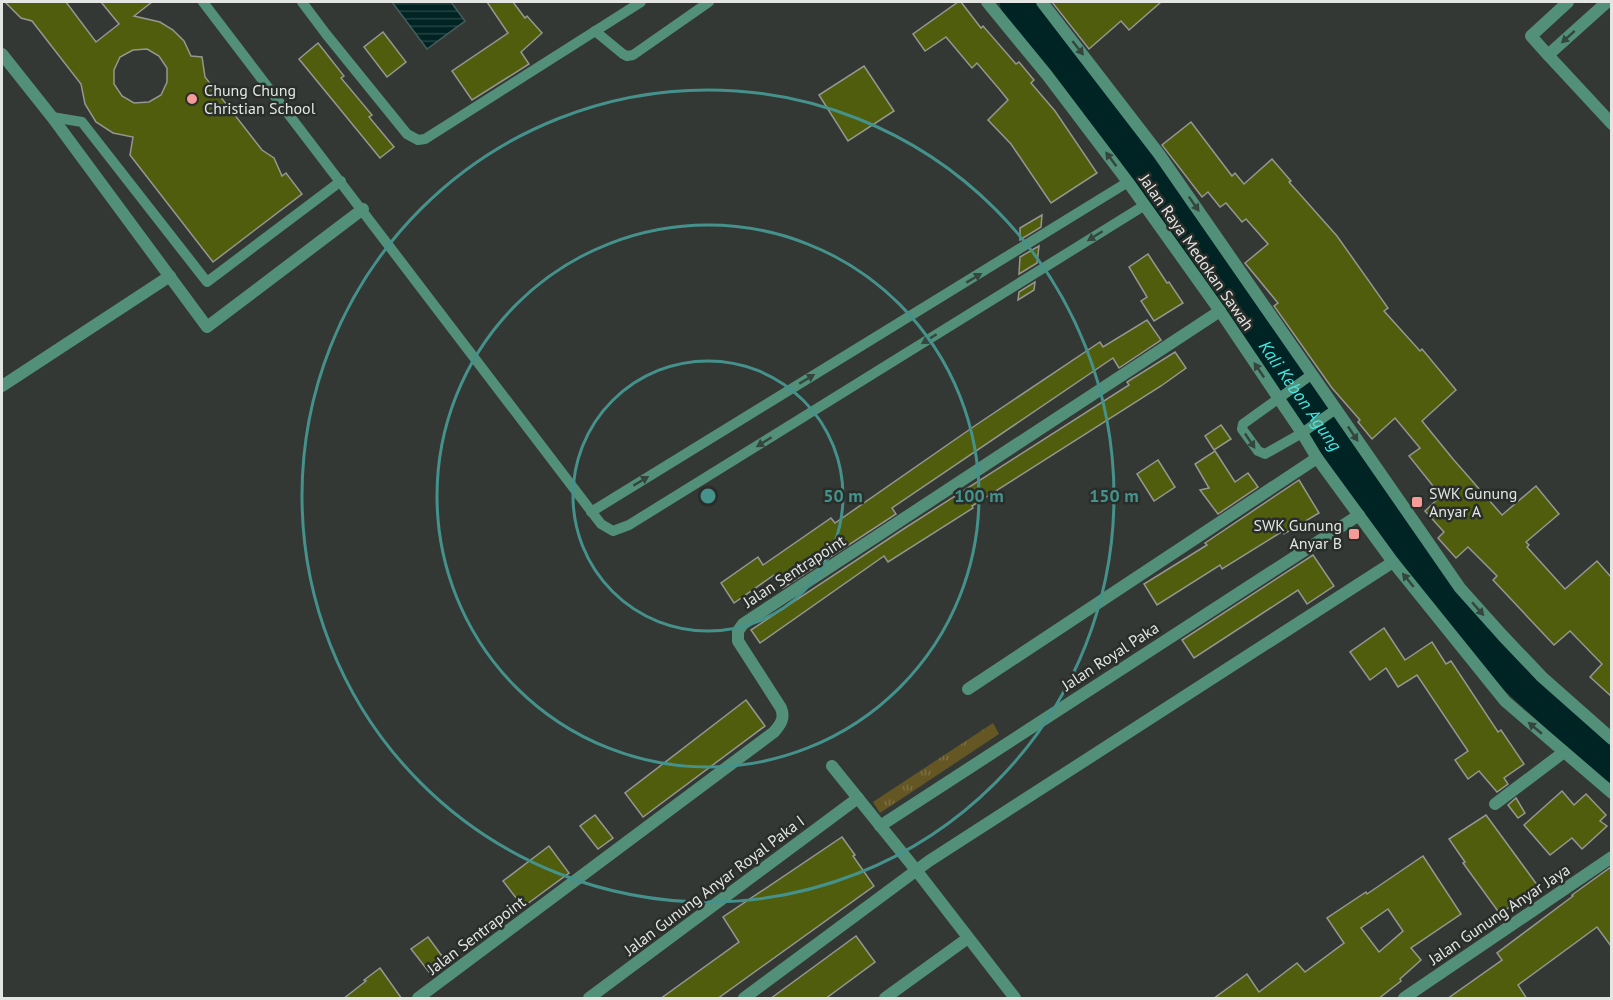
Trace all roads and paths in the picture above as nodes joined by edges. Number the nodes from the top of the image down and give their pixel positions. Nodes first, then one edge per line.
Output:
1 (203, 2) edge
2 (302, 2) edge
3 (641, 2) edge
4 (709, 2) edge
5 (987, 2) edge
6 (1042, 2) edge
7 (1568, 2) edge
8 (1607, 2) edge
9 (595, 31) junction
10 (2, 54) edge
11 (1548, 55) junction
12 (51, 117) junction
13 (1611, 124) edge
14 (341, 182) junction
15 (1128, 182) junction
16 (1145, 205) junction
17 (363, 209) junction
18 (170, 276) junction
19 (1220, 312) junction
20 (1308, 377) junction
21 (2, 386) edge
22 (1281, 396) junction
23 (1333, 410) junction
24 (1306, 431) junction
25 (1317, 458) junction
26 (591, 512) junction
27 (1359, 515) junction
28 (1393, 562) junction
29 (968, 689) dead end
30 (1611, 739) edge
31 (1564, 753) junction
32 (832, 765) dead end
33 (1611, 793) edge
34 (858, 798) junction
35 (1495, 804) dead end
36 (880, 826) junction
37 (1611, 857) edge
38 (916, 870) junction
39 (968, 938) junction
40 (418, 999) edge
41 (589, 999) edge
42 (744, 999) edge
43 (885, 999) edge
44 (1015, 999) edge
45 (1404, 999) edge

1 - 14 lane
2 - 9 lane
3 - 9 lane
4 - 9 lane
15 -> 5 street, Jalan Raya Medokan Sawah
6 -> 20 street, Jalan Raya Medokan Sawah
7 - 11 street
8 -> 11 street
10 - 12 street
11 - 13 street
12 - 14 lane
12 - 18 street
14 - 17 lane
15 - 16 street, Jalan Raya Medokan Sawah
26 -> 15 lane
16 - 19 street, Jalan Raya Medokan Sawah
16 -> 26 lane
17 - 18 street
17 - 26 lane
18 - 21 street
22 -> 19 street, Jalan Raya Medokan Sawah
19 - 40 street, Jalan Sentrapoint
20 - 22 lane
20 - 23 street, Jalan Raya Medokan Sawah
22 - 24 street, Jalan Raya Medokan Sawah
22 -> 24 lane
23 - 24 lane
23 -> 30 street, Jalan Raya Medokan Sawah
24 - 25 street, Jalan Raya Medokan Sawah
25 - 27 street, Jalan Raya Medokan Sawah
25 - 29 street
27 - 28 street, Jalan Raya Medokan Sawah
27 - 36 street, Jalan Royal Paka
31 -> 28 street, Jalan Raya Medokan Sawah
28 - 38 street
31 - 33 street, Jalan Raya Medokan Sawah
31 - 35 street
32 - 34 street
34 - 36 street
34 - 41 street, Jalan Gunung Anyar Royal Paka I
36 - 38 street
37 - 45 street, Jalan Gunung Anyar Jaya
38 - 39 street
38 - 42 street
39 - 43 street
39 - 44 street

